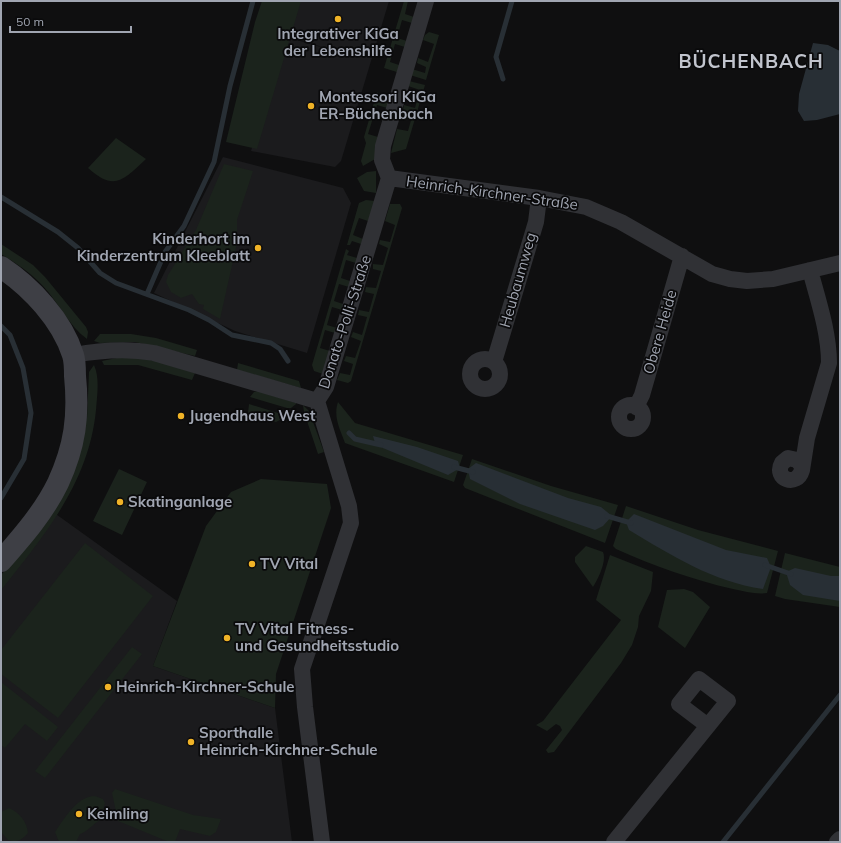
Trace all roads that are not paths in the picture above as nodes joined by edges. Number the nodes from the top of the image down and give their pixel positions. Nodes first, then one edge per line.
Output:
1 (426, 1) edge
2 (389, 178) junction
3 (540, 198) junction
4 (682, 256) junction
5 (840, 263) edge
6 (1, 267) edge
7 (810, 270) junction
8 (74, 355) junction
9 (494, 362) dead end
10 (317, 401) junction
11 (636, 407) dead end
12 (802, 470) dead end
13 (1, 561) edge
14 (708, 726) dead end
15 (840, 839) edge
16 (322, 842) edge
17 (614, 842) edge
18 (837, 842) edge

1 - 2 street
2 - 3 street, Heinrich-Kirchner-Straße
2 - 10 street, Donato-Polli-Straße
3 - 4 street, Heinrich-Kirchner-Straße
3 - 9 street, Heubaumweg
4 - 7 street, Heinrich-Kirchner-Straße
4 - 11 street, Obere Heide
5 - 7 street, Heinrich-Kirchner-Straße
6 - 8 main road
7 - 12 street
8 - 10 street, Donato-Polli-Straße
8 - 13 main road
10 - 16 street
14 - 17 street
15 - 18 street

